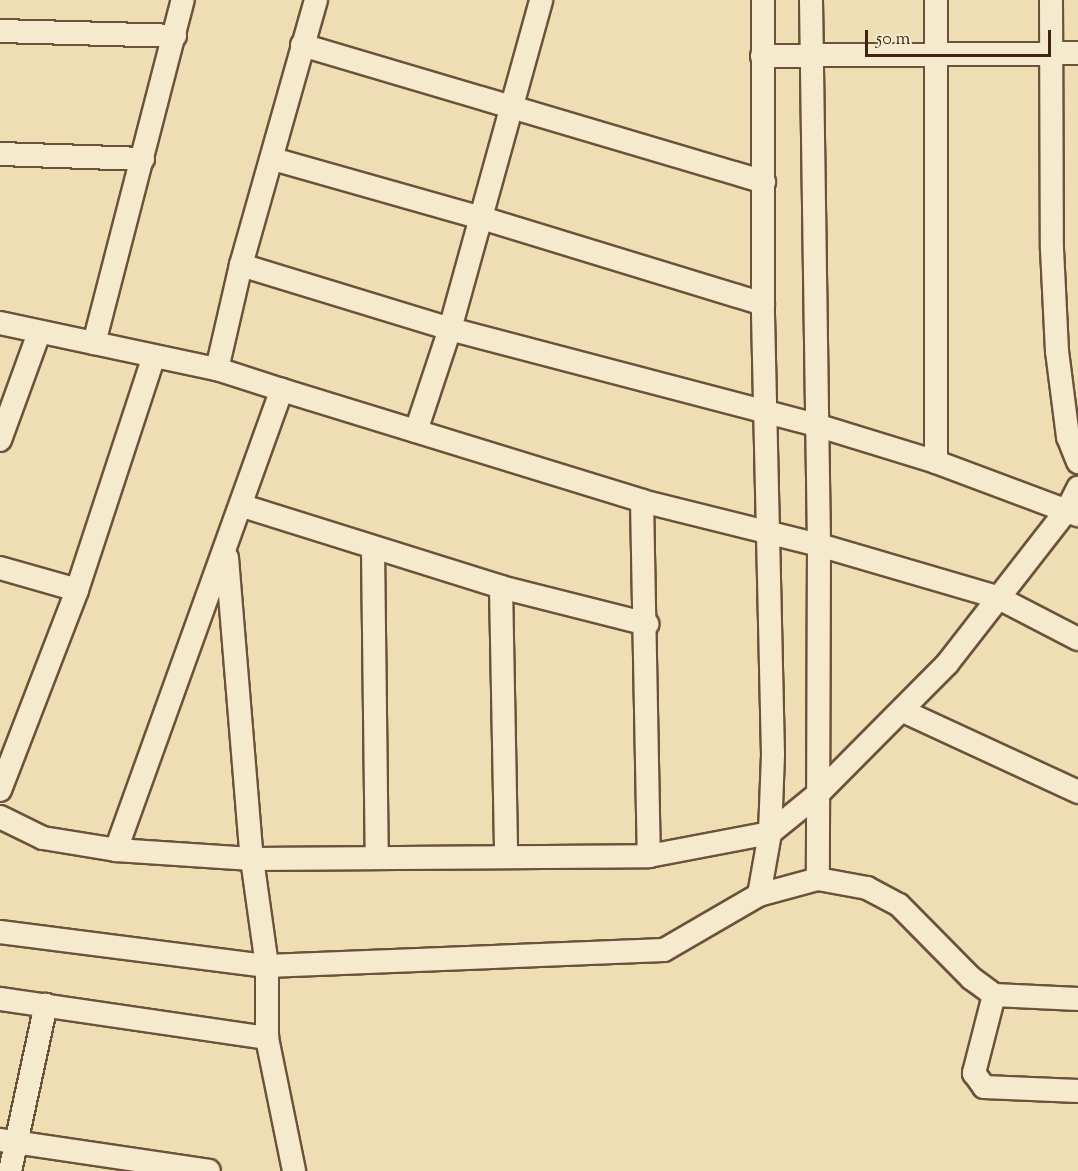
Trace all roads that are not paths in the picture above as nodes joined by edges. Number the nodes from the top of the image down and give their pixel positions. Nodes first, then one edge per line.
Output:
1 (183, 0) edge
2 (316, 0) edge
3 (541, 0) edge
4 (762, 0) edge
5 (811, 0) edge
6 (936, 0) edge
7 (1051, 0) edge
8 (0, 31) edge
9 (175, 36) junction
10 (302, 45) junction
11 (1050, 53) junction
12 (1078, 53) edge
13 (811, 54) junction
14 (933, 54) junction
15 (762, 56) junction
16 (513, 108) junction
17 (0, 154) edge
18 (143, 159) junction
19 (273, 159) junction
20 (764, 182) junction
21 (482, 218) junction
22 (242, 265) junction
23 (763, 304) junction
24 (0, 323) edge
25 (450, 329) junction
26 (39, 333) junction
27 (94, 343) junction
28 (154, 356) junction
29 (217, 369) junction
30 (282, 390) junction
31 (767, 414) junction
32 (816, 425) junction
33 (416, 431) junction
34 (2, 440) edge
35 (936, 462) junction
36 (1078, 462) edge
37 (1078, 488) edge
38 (642, 501) junction
39 (243, 506) junction
40 (1073, 513) edge
41 (770, 532) junction
42 (819, 545) junction
43 (373, 549) junction
44 (226, 550) junction
45 (0, 568) edge
46 (501, 587) junction
47 (77, 590) junction
48 (997, 597) junction
49 (647, 624) junction
50 (1078, 639) edge
51 (903, 711) junction
52 (0, 790) edge
53 (1078, 792) edge
54 (818, 794) junction
55 (0, 817) edge
56 (770, 833) junction
57 (116, 850) junction
58 (506, 855) junction
59 (649, 856) junction
60 (377, 858) junction
61 (252, 859) junction
62 (818, 879) junction
63 (759, 895) junction
64 (0, 932) edge
65 (267, 966) junction
66 (994, 995) junction
67 (0, 999) edge
68 (1078, 999) edge
69 (46, 1005) junction
70 (267, 1038) junction
71 (1078, 1091) edge
72 (8, 1141) edge
73 (10, 1171) edge
74 (209, 1171) edge
75 (294, 1171) edge

1 - 9 street
2 - 10 street
3 - 16 street
4 - 15 street
5 - 13 street
6 - 14 street
7 - 11 street
8 - 9 street
9 - 18 street
10 - 16 street
10 - 19 street
11 - 12 street
11 - 14 street
11 - 36 street
13 - 14 street
13 - 15 street
13 - 32 street
14 - 35 street
15 - 20 street
16 - 20 street
16 - 21 street
17 - 18 street
18 - 27 street
19 - 21 street
19 - 22 street
20 - 23 street
21 - 23 street
21 - 25 street
22 - 25 street
22 - 29 street
23 - 31 street
24 - 26 street
25 - 31 street
25 - 33 street
26 - 27 street
26 - 34 street
27 - 28 street
28 - 29 street
28 - 47 street
29 - 30 street
30 - 33 street
30 - 39 street
31 - 32 street
31 - 41 street
32 - 35 street
32 - 42 street
33 - 38 street
35 - 40 street
37 - 40 street
38 - 41 street
38 - 49 street
39 - 43 street
39 - 44 street
40 - 48 street
41 - 42 street
41 - 56 street
42 - 48 street
42 - 54 street
43 - 46 street
43 - 60 street
44 - 57 street
44 - 61 street
45 - 47 street
46 - 49 street
46 - 58 street
47 - 52 street
48 - 50 street
48 - 51 street
49 - 59 street
51 - 53 street
51 - 54 street
54 - 56 street
54 - 62 street
55 - 57 street
56 - 59 street
56 - 63 street
57 - 61 street
58 - 59 street
58 - 60 street
60 - 61 street
61 - 65 street
62 - 63 street
62 - 66 street
63 - 65 street
64 - 65 street
65 - 70 street
66 - 68 street
66 - 71 street
67 - 69 street
69 - 70 street
69 - 72 street
70 - 75 street
72 - 73 street
72 - 74 street

